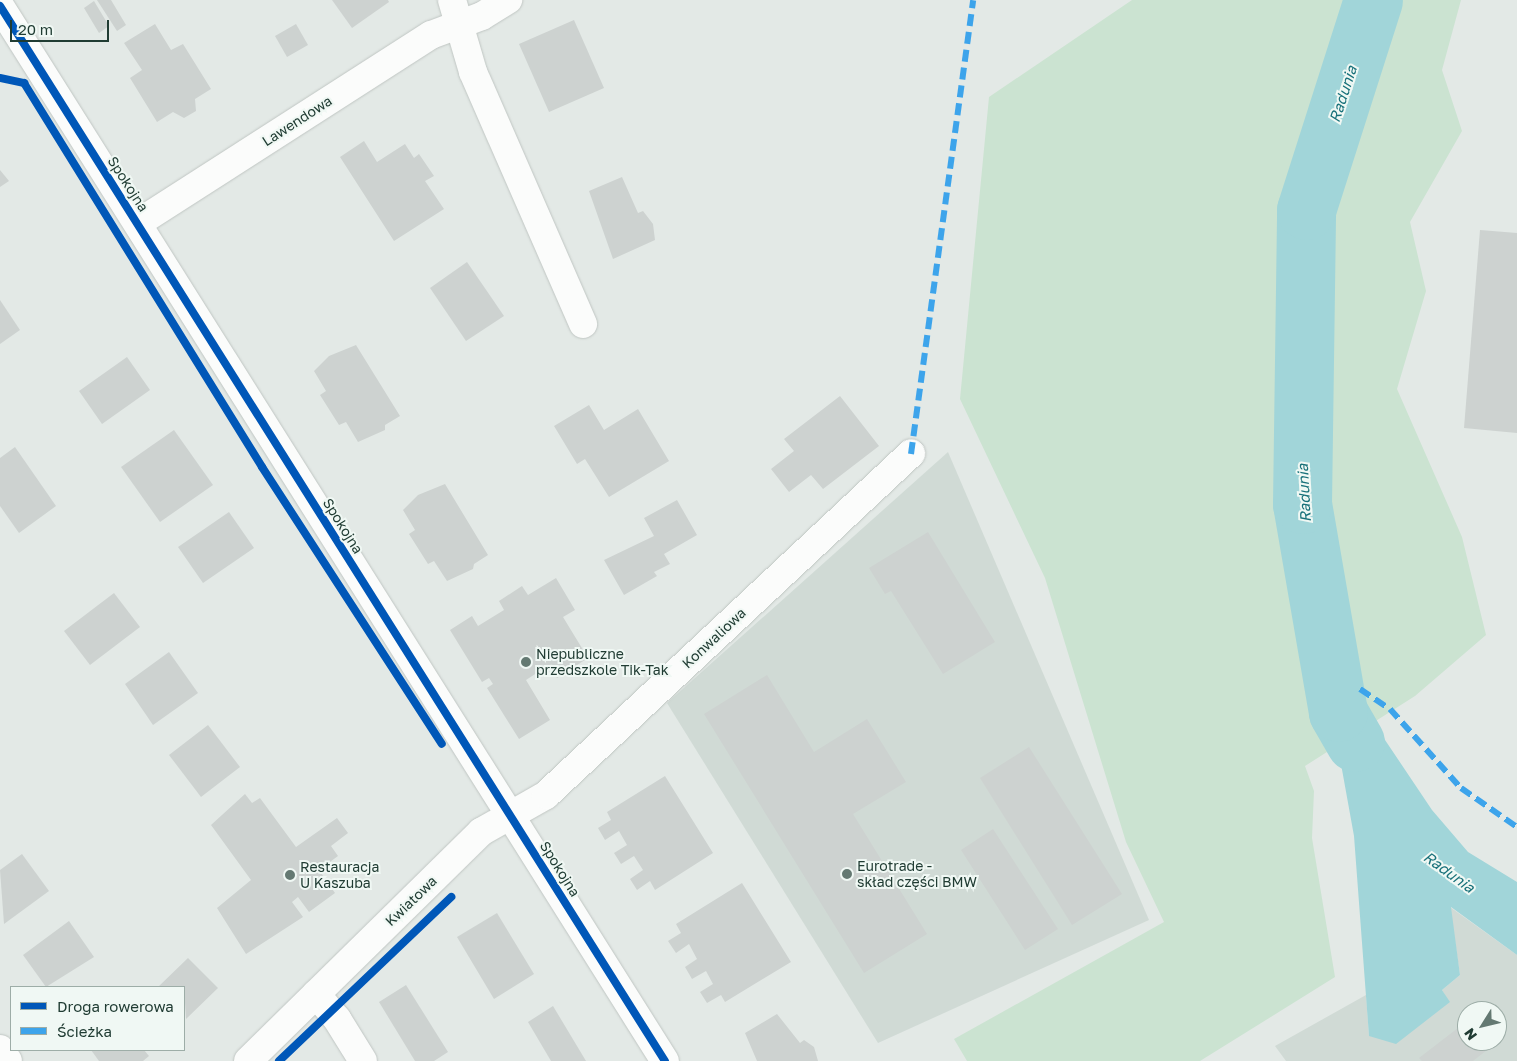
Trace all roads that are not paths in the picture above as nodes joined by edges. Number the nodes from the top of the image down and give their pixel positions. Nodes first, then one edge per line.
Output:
1 (508, 0) edge
2 (0, 6) edge
3 (455, 12) edge
4 (9, 39) edge
5 (138, 223) junction
6 (583, 324) dead end
7 (911, 454) dead end
8 (510, 813) junction
9 (316, 994) junction
10 (0, 1049) edge
11 (8, 1061) edge
12 (248, 1061) edge
13 (363, 1061) edge
14 (665, 1061) edge

1 - 3 street
2 - 4 street, Spokojna
3 - 5 street, Lawendowa
3 - 6 street
4 - 5 street, Spokojna
5 - 8 street, Spokojna
7 - 8 street, Konwaliowa
8 - 9 street, Kwiatowa
8 - 14 street, Spokojna
9 - 12 street, Kwiatowa
9 - 13 street
10 - 11 street

